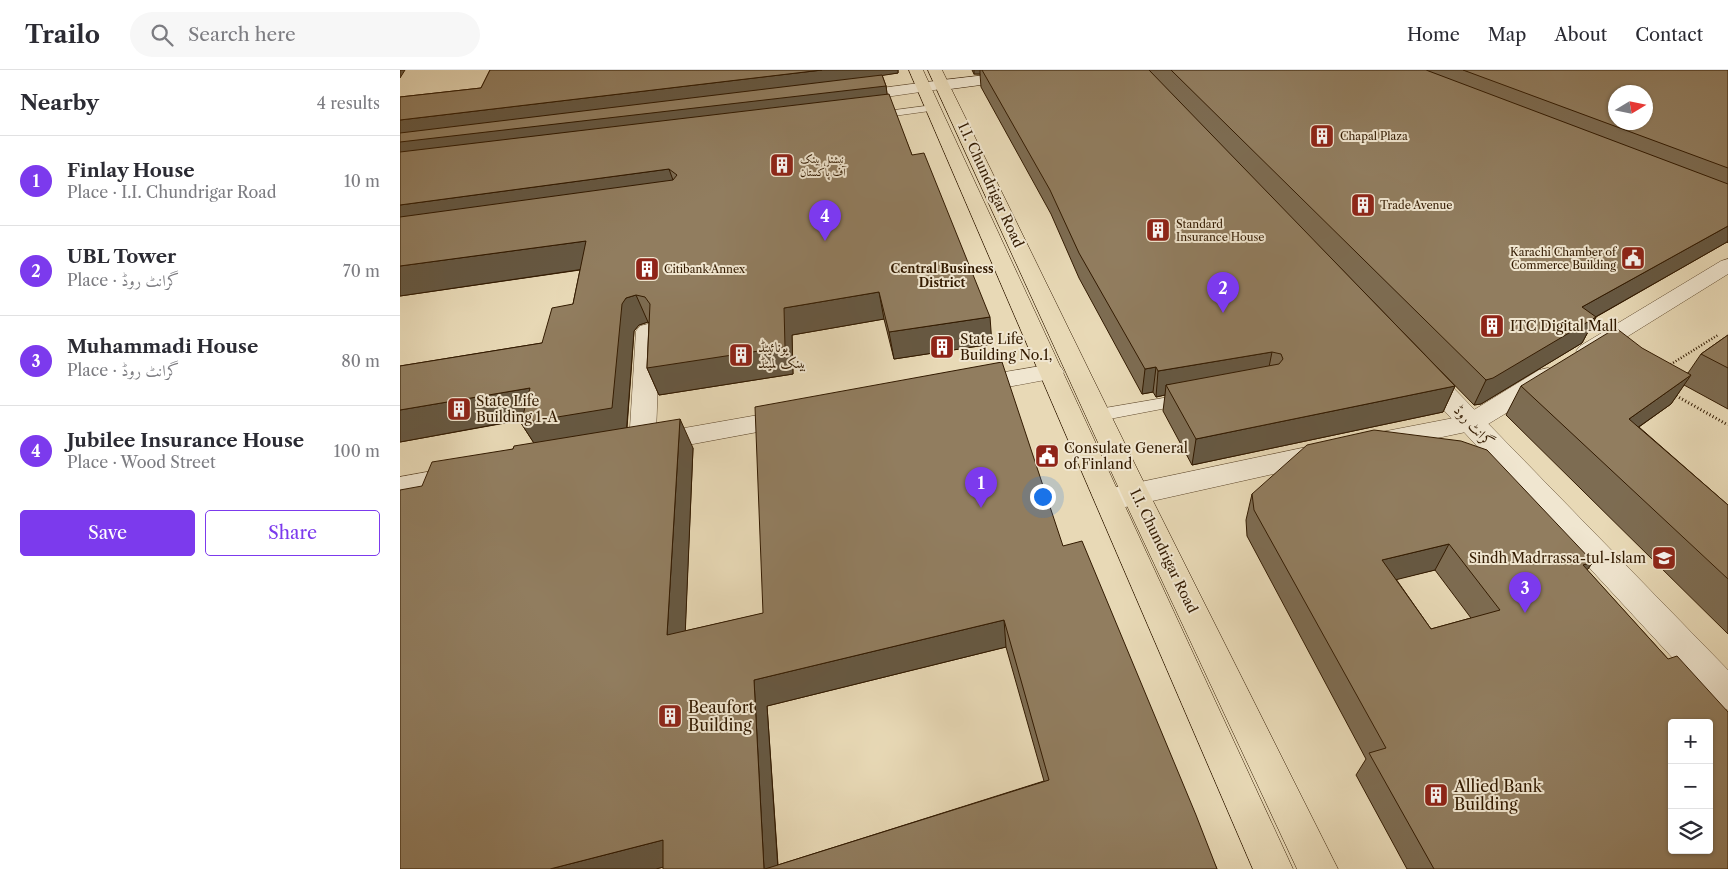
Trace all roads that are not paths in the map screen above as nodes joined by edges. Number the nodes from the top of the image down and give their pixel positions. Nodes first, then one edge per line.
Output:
1 (1064, 70) edge
2 (930, 84) edge
3 (834, 99) edge
4 (864, 116) edge
5 (1728, 265) edge
6 (648, 332) edge
7 (1410, 358) edge
8 (1052, 372) junction
9 (944, 391) edge
10 (1200, 397) edge
11 (818, 413) edge
12 (1099, 415) junction
13 (1471, 423) junction
14 (487, 471) edge
15 (400, 487) edge
16 (1122, 496) junction
17 (1728, 694) edge
18 (1273, 869) edge
19 (1318, 869) edge

1 - 2 street
2 - 3 street
2 - 4 lane
2 - 8 main road, I.I. Chundrigar Road
2 - 12 main road, I.I. Chundrigar Road
5 - 13 street
6 - 11 street
7 - 13 street, گرانٹ روڈ
8 - 9 street
8 - 16 main road, I.I. Chundrigar Road
10 - 12 lane
12 - 16 main road, I.I. Chundrigar Road
13 - 16 street
13 - 17 street, گرانٹ روڈ
14 - 15 street
16 - 18 main road, I.I. Chundrigar Road
16 - 19 main road, I.I. Chundrigar Road

